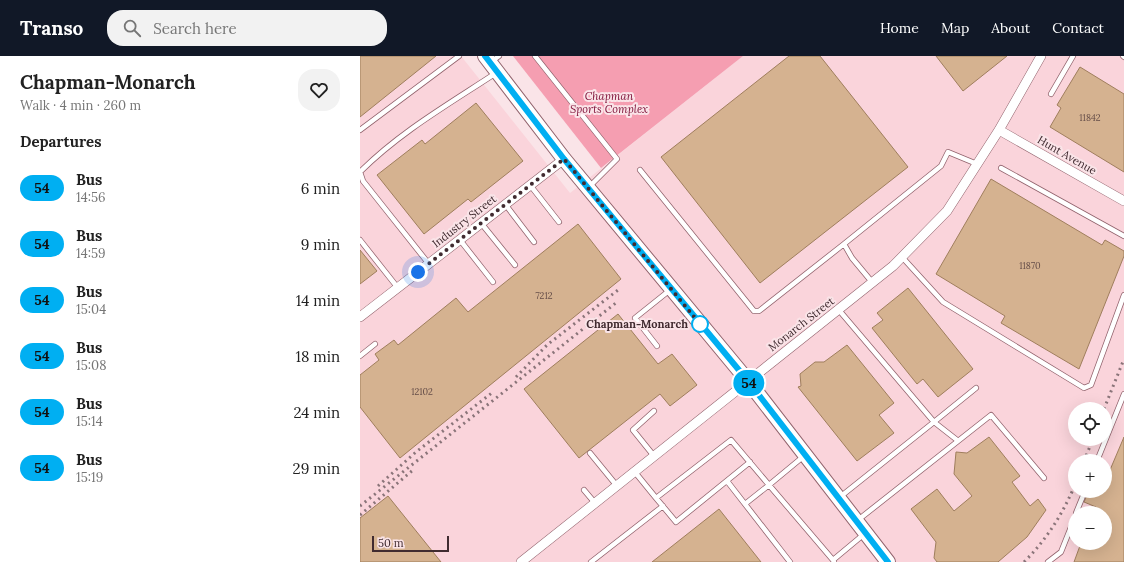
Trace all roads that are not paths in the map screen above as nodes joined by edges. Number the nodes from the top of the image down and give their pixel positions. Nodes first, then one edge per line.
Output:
1 (459, 56) edge
2 (535, 56) edge
3 (1041, 56) edge
4 (1073, 56) edge
5 (493, 62) edge
6 (1051, 94) dead end
7 (360, 130) edge
8 (999, 130) junction
9 (564, 159) junction
10 (977, 164) junction
11 (1001, 168) dead end
12 (640, 170) dead end
13 (360, 172) edge
14 (530, 185) junction
15 (588, 188) junction
16 (1124, 201) edge
17 (505, 204) junction
18 (559, 222) dead end
19 (481, 223) junction
20 (1124, 236) edge
21 (360, 240) edge
22 (460, 240) junction
23 (534, 242) dead end
24 (844, 244) junction
25 (902, 257) junction
26 (429, 264) junction
27 (515, 265) dead end
28 (493, 282) dead end
29 (872, 282) junction
30 (398, 288) junction
31 (672, 289) junction
32 (1124, 295) edge
33 (838, 309) junction
34 (360, 317) edge
35 (375, 344) dead end
36 (657, 346) dead end
37 (360, 356) edge
38 (748, 381) junction
39 (976, 388) dead end
40 (1124, 394) edge
41 (654, 412) dead end
42 (934, 422) junction
43 (957, 440) junction
44 (590, 453) dead end
45 (1100, 454) edge
46 (805, 455) junction
47 (654, 456) junction
48 (750, 462) junction
49 (634, 471) junction
50 (1044, 478) dead end
51 (727, 481) junction
52 (769, 485) junction
53 (617, 486) junction
54 (584, 490) dead end
55 (656, 498) junction
56 (838, 498) junction
57 (595, 503) junction
58 (745, 504) junction
59 (663, 506) junction
60 (856, 521) junction
61 (866, 533) junction
62 (1068, 533) edge
63 (834, 561) edge
64 (521, 562) edge
65 (591, 562) edge
66 (790, 562) edge
67 (888, 562) edge
68 (1048, 562) edge

1 - 7 lane
2 - 15 lane
3 - 8 street, Monarch Street
4 - 6 lane
5 - 9 main road
5 - 13 lane
8 - 10 street, Monarch Street
8 - 16 street, Hunt Avenue
9 - 14 street, Industry Street
9 - 15 main road
10 - 24 lane
10 - 25 street, Monarch Street
11 - 20 lane
12 - 24 lane
13 - 26 lane
14 - 17 street, Industry Street
14 - 18 lane
15 - 31 main road
17 - 19 street, Industry Street
17 - 23 lane
19 - 22 street, Industry Street
19 - 27 lane
21 - 30 lane
22 - 26 street, Industry Street
22 - 28 lane
24 - 29 lane
25 - 29 street, Monarch Street
25 - 32 lane
26 - 30 street, Industry Street
29 - 33 street, Monarch Street
30 - 34 street, Industry Street
31 - 36 lane
31 - 38 main road
33 - 38 street, Monarch Street
33 - 42 lane
35 - 37 lane
38 - 46 main road
38 - 47 street, Monarch Street
39 - 42 lane
40 - 45 lane
41 - 47 lane
42 - 43 lane
42 - 56 lane
43 - 50 lane
43 - 60 lane
44 - 53 lane
46 - 52 lane
46 - 56 main road
47 - 49 street, Monarch Street
48 - 51 lane
48 - 52 lane
48 - 55 lane
49 - 53 street, Monarch Street
49 - 55 lane
51 - 58 lane
51 - 59 lane
52 - 58 lane
52 - 63 lane
53 - 57 street, Monarch Street
54 - 57 lane
55 - 59 lane
56 - 60 main road
57 - 64 street, Monarch Street
58 - 66 lane
59 - 65 lane
60 - 61 main road
61 - 63 lane
61 - 67 main road
62 - 68 lane

